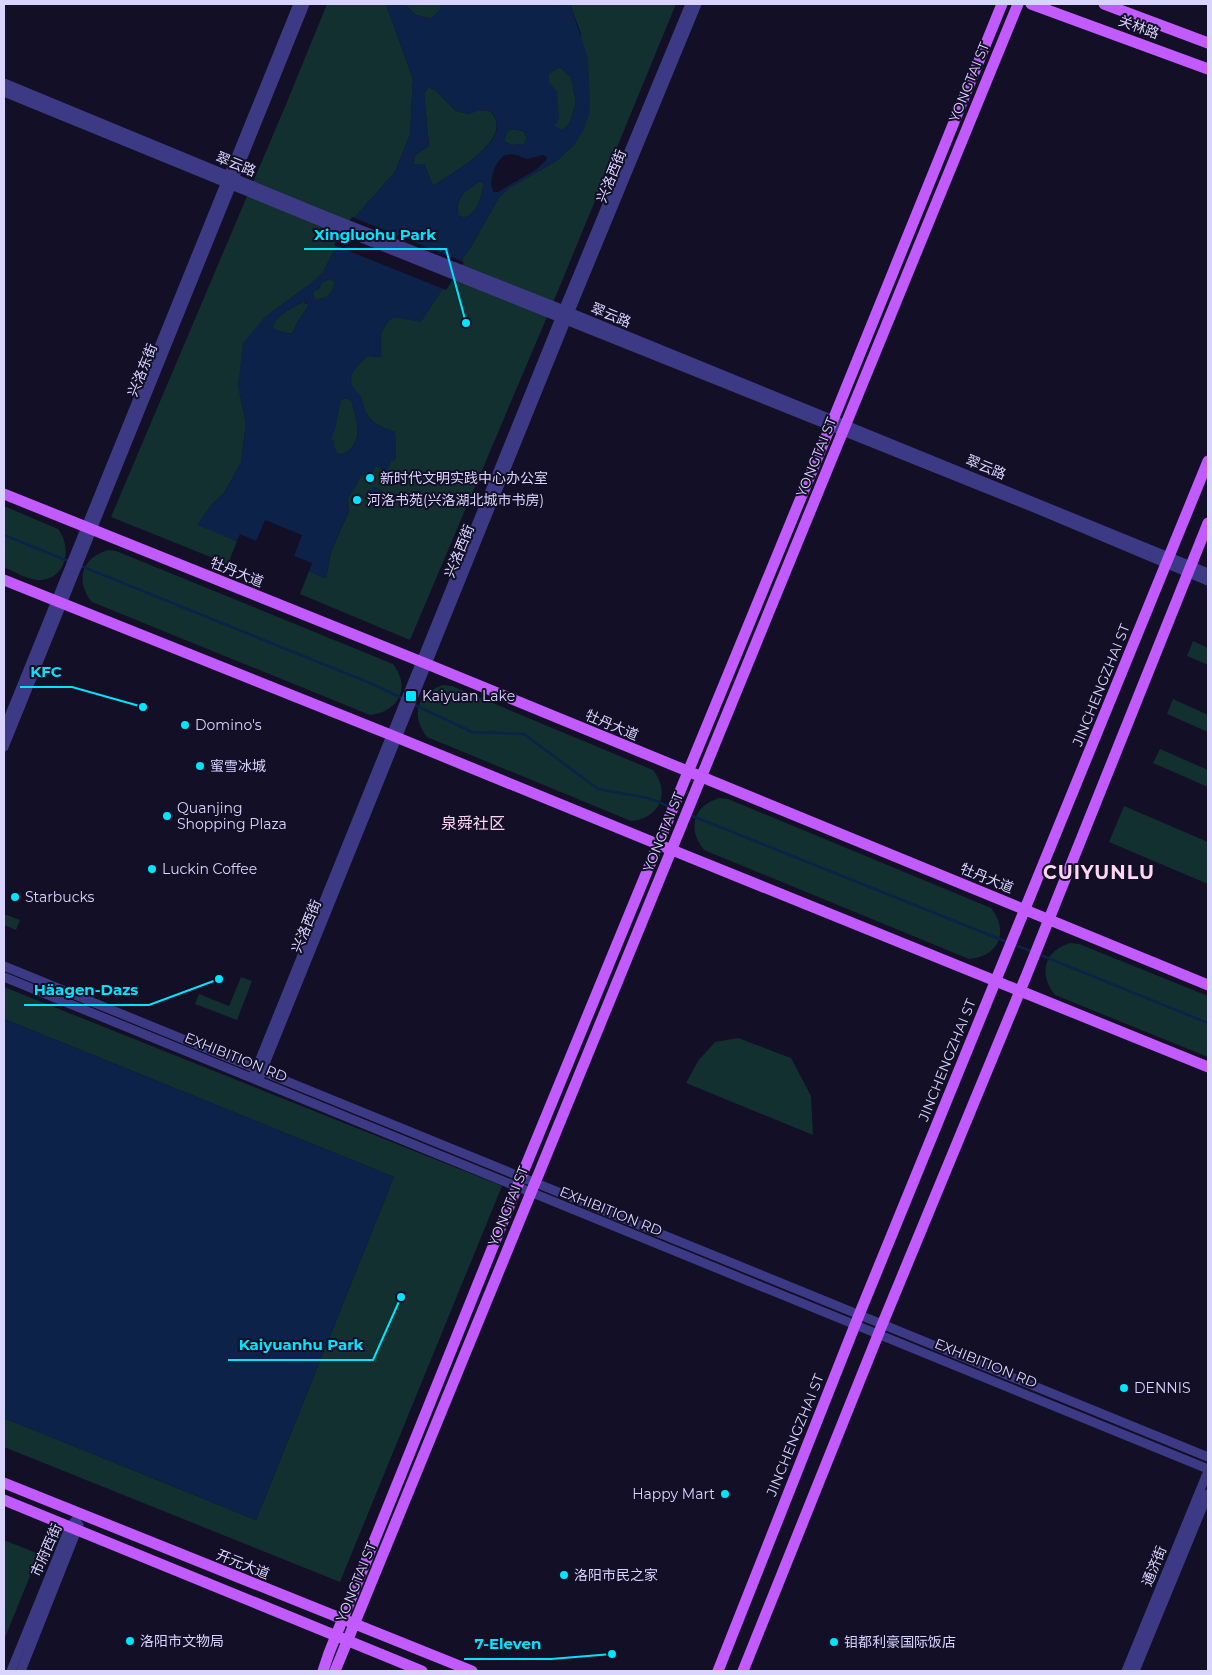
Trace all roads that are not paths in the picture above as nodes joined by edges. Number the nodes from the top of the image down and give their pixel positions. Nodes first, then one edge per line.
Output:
1 (298, 4) edge
2 (305, 4) edge
3 (690, 4) edge
4 (697, 4) edge
5 (1002, 4) edge
6 (1018, 4) edge
7 (1031, 4) edge
8 (1104, 4) edge
9 (1208, 43) edge
10 (1208, 69) edge
11 (4, 83) edge
12 (4, 92) edge
13 (230, 180) junction
14 (565, 316) junction
15 (832, 423) junction
16 (844, 428) junction
17 (1208, 461) edge
18 (4, 494) edge
19 (1208, 523) edge
20 (89, 529) junction
21 (1168, 560) junction
22 (1189, 569) junction
23 (1208, 573) edge
24 (4, 580) edge
25 (1208, 581) edge
26 (59, 602) junction
27 (425, 664) junction
28 (4, 729) edge
29 (394, 736) junction
30 (4, 747) edge
31 (688, 773) junction
32 (701, 778) junction
33 (658, 845) junction
34 (672, 850) junction
35 (1026, 910) junction
36 (1049, 920) junction
37 (4, 966) edge
38 (4, 977) edge
39 (996, 981) junction
40 (1208, 985) edge
41 (1020, 991) junction
42 (1208, 1067) edge
43 (259, 1070) junction
44 (255, 1080) junction
45 (519, 1183) junction
46 (532, 1188) junction
47 (857, 1320) junction
48 (880, 1329) junction
49 (1208, 1457) edge
50 (1208, 1470) edge
51 (4, 1483) edge
52 (1208, 1494) edge
53 (4, 1500) edge
54 (81, 1514) junction
55 (74, 1528) junction
56 (342, 1620) junction
57 (355, 1625) junction
58 (336, 1636) junction
59 (348, 1642) junction
60 (11, 1671) edge
61 (21, 1671) edge
62 (323, 1671) edge
63 (335, 1671) edge
64 (422, 1671) edge
65 (472, 1671) edge
66 (718, 1671) edge
67 (743, 1671) edge
68 (1126, 1671) edge
69 (1135, 1671) edge

1 - 13 street, 兴洛东街
2 - 13 street, 兴洛东街
3 - 14 street, 兴洛西街
4 - 14 street, 兴洛西街
5 - 15 main road, YONGTAI ST
6 - 16 main road, YONGTAI ST
7 - 10 main road, 关林路
8 - 9 main road, 关林路
11 - 13 street, 翠云路
12 - 13 street, 翠云路
13 - 14 street, 翠云路
13 - 20 street, 兴洛东街
14 - 15 street, 翠云路
14 - 27 street, 兴洛西街
15 - 16 street, 翠云路
15 - 31 main road, YONGTAI ST
16 - 21 street, 翠云路
16 - 32 main road, YONGTAI ST
17 - 21 main road, JINCHENGZHAI ST
18 - 20 main road, 牡丹大道
19 - 22 main road
20 - 26 street, 兴洛东街
20 - 27 main road, 牡丹大道
21 - 22 street, 翠云路
21 - 35 main road, JINCHENGZHAI ST
22 - 23 street, 翠云路
22 - 25 street, 翠云路
22 - 36 main road
24 - 26 main road
26 - 28 street, 兴洛东街
26 - 29 main road
26 - 30 street, 兴洛东街
27 - 29 street, 兴洛西街
27 - 31 main road, 牡丹大道
29 - 33 main road
29 - 43 street, 兴洛西街
31 - 32 main road, 牡丹大道
31 - 33 main road, YONGTAI ST
32 - 34 main road, YONGTAI ST
32 - 35 main road, 牡丹大道
33 - 34 main road
33 - 45 main road, YONGTAI ST
34 - 39 main road
34 - 46 main road, YONGTAI ST
35 - 36 main road, 牡丹大道
35 - 39 main road, JINCHENGZHAI ST
36 - 40 main road, 牡丹大道
36 - 41 main road
37 - 43 street, EXHIBITION RD
38 - 44 street, EXHIBITION RD
39 - 41 main road
39 - 47 main road, JINCHENGZHAI ST
41 - 42 main road
41 - 48 main road
43 - 44 street, 兴洛西街
43 - 45 street, EXHIBITION RD
44 - 45 street, EXHIBITION RD
45 - 46 street, EXHIBITION RD
45 - 56 main road, YONGTAI ST
46 - 47 street, EXHIBITION RD
46 - 57 main road, YONGTAI ST
47 - 48 street, EXHIBITION RD
47 - 66 main road, JINCHENGZHAI ST
48 - 49 street, EXHIBITION RD
48 - 50 street, EXHIBITION RD
48 - 67 main road
50 - 68 street, 通济街
51 - 54 main road, 开元大道
52 - 69 street, 通济街
53 - 55 main road
54 - 55 street, 市府西街
54 - 56 main road, 开元大道
55 - 58 main road
55 - 60 street, 市府西街
55 - 61 street, 市府西街
56 - 57 main road, 开元大道
56 - 58 main road, YONGTAI ST
57 - 59 main road, YONGTAI ST
57 - 65 main road, 开元大道
58 - 59 main road
58 - 62 main road, YONGTAI ST
59 - 63 main road, YONGTAI ST
59 - 64 main road

